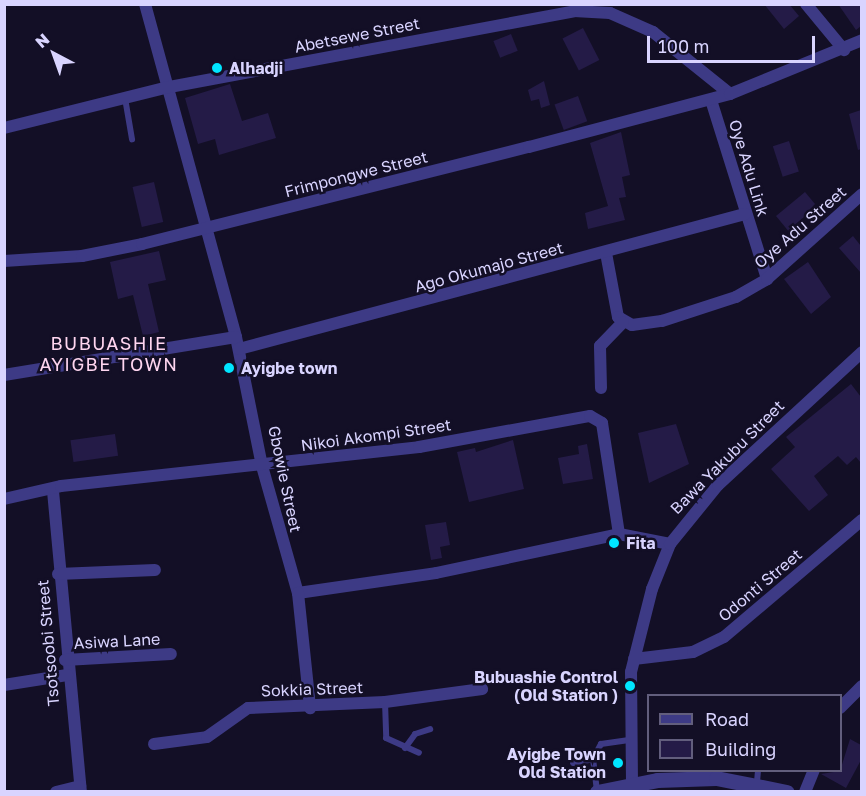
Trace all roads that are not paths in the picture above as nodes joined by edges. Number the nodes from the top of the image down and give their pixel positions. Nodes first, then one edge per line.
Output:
1 (145, 4) edge
2 (806, 4) edge
3 (861, 40) edge
4 (844, 50) junction
5 (164, 88) junction
6 (730, 94) junction
7 (125, 98) junction
8 (711, 100) junction
9 (4, 128) edge
10 (132, 139) dead end
11 (861, 194) edge
12 (745, 214) junction
13 (205, 229) junction
14 (606, 253) junction
15 (4, 261) edge
16 (767, 279) junction
17 (623, 322) junction
18 (238, 343) junction
19 (861, 352) edge
20 (4, 375) edge
21 (601, 388) dead end
22 (262, 466) junction
23 (53, 491) junction
24 (4, 499) edge
25 (861, 520) edge
26 (619, 534) junction
27 (670, 544) junction
28 (155, 570) dead end
29 (58, 574) junction
30 (298, 592) junction
31 (171, 654) dead end
32 (634, 658) junction
33 (65, 660) junction
34 (67, 675) junction
35 (4, 686) edge
36 (861, 686) edge
37 (482, 689) dead end
38 (385, 702) junction
39 (842, 706) edge
40 (310, 708) junction
41 (430, 729) dead end
42 (631, 740) junction
43 (154, 744) dead end
44 (405, 748) junction
45 (419, 753) dead end
46 (593, 759) junction
47 (573, 763) dead end
48 (814, 772) edge
49 (758, 776) edge
50 (632, 784) junction
51 (80, 789) edge
52 (56, 792) edge
53 (597, 792) edge
54 (787, 792) edge
55 (805, 792) edge

1 - 5 street, Gbowie Street
2 - 4 street
3 - 4 street
4 - 6 street
5 - 6 street, Abetsewe Street
5 - 7 street, Abetsewe Street
5 - 13 street, Gbowie Street
6 - 8 street, Frimpongwe Street
7 - 9 street, Abetsewe Street
7 - 10 lane
8 - 12 street, Oye Adu Link
8 - 13 street, Frimpongwe Street
11 - 16 street, Oye Adu Street
12 - 14 street, Ago Okumajo Street
12 - 16 street, Oye Adu Link
13 - 15 street, Frimpongwe Street
13 - 18 street, Gbowie Street
14 - 17 street
14 - 18 street, Ago Okumajo Street
16 - 17 street, Oye Adu Street
17 - 21 street
18 - 20 street, Ago Okumajo Street
18 - 22 street, Gbowie Street
19 - 27 street, Bawa Yakubu Street
22 - 23 street, Nikoi Akompi Street
22 - 26 street, Nikoi Akompi Street
22 - 30 street, Gbowie Street
23 - 24 street, Nikoi Akompi Street
23 - 29 street, Tsotsoobi Street
25 - 32 street, Odonti Street
26 - 27 street
26 - 30 street
27 - 32 street, Bawa Yakubu Street
28 - 29 street
29 - 33 street, Tsotsoobi Street
30 - 40 street, Gbowie Street
31 - 33 street, Asiwa Lane
32 - 42 street, Bawa Yakubu Street
33 - 34 street, Tsotsoobi Street
34 - 35 street
34 - 51 street, Tsotsoobi Street
36 - 39 street
37 - 38 street, Sokkia Street
38 - 40 street, Sokkia Street
38 - 44 lane
40 - 43 street, Sokkia Street
41 - 44 lane
42 - 46 lane
42 - 50 street, Bawa Yakubu Street
44 - 45 lane
46 - 47 lane
46 - 53 lane
48 - 55 street
49 - 50 street
49 - 54 street
50 - 53 street
51 - 52 street

